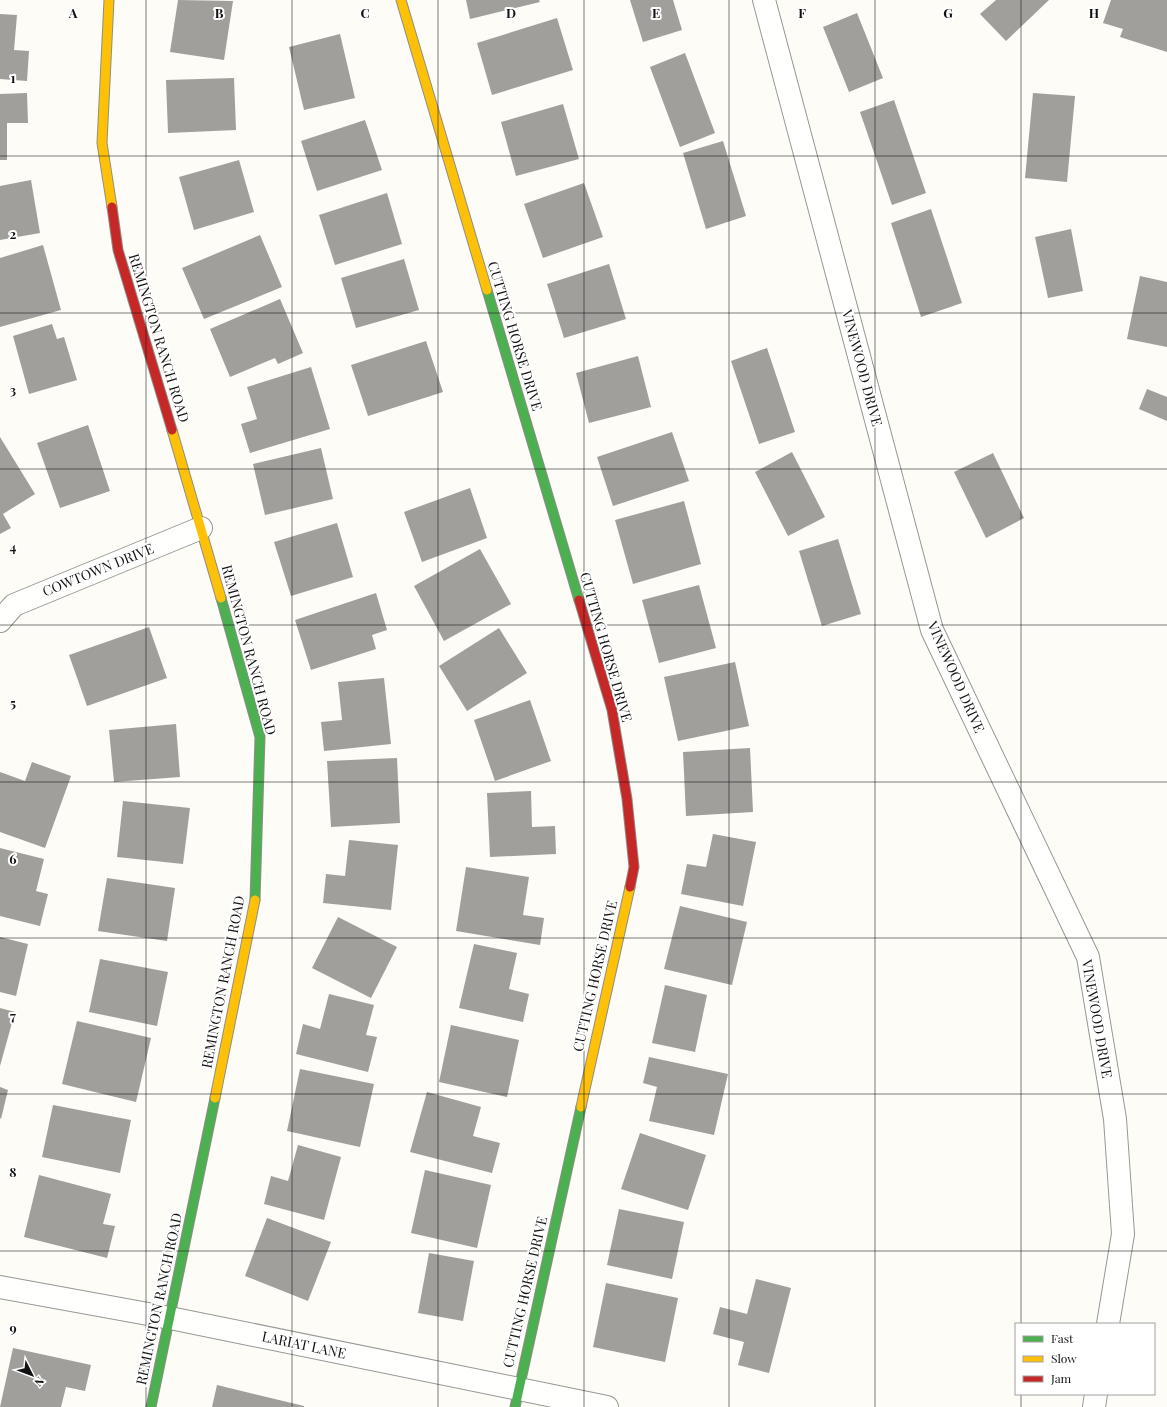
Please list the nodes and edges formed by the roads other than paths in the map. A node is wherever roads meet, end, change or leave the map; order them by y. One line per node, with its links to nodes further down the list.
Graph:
1 (109, 0): 4 (street, REMINGTON RANCH ROAD)
2 (401, 0): 10 (street, CUTTING HORSE DRIVE)
3 (764, 0): 8 (street, VINEWOOD DRIVE)
4 (201, 528): 5 (street, COWTOWN DRIVE); 7 (street, REMINGTON RANCH ROAD)
5 (0, 620)
6 (0, 1287): 7 (street, LARIAT LANE)
7 (170, 1318): 10 (street, LARIAT LANE); 11 (street, REMINGTON RANCH ROAD)
8 (1108, 1323)
9 (1096, 1395): 13 (street)
10 (516, 1398): 12 (street, LARIAT LANE)
11 (151, 1407)
12 (607, 1407)
13 (1094, 1407)

